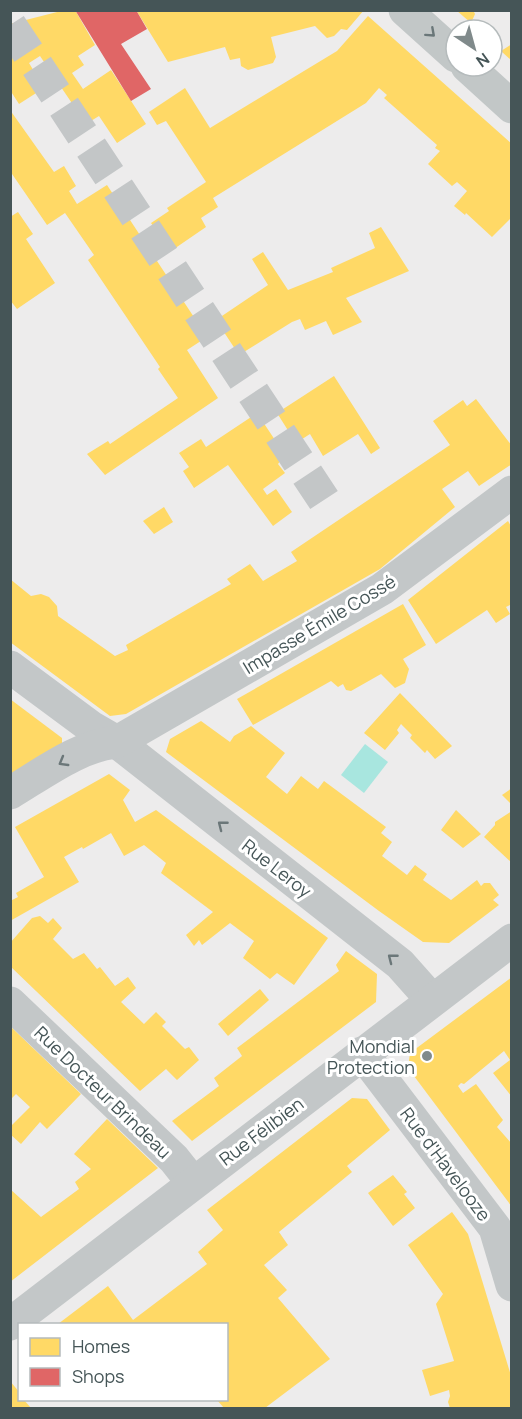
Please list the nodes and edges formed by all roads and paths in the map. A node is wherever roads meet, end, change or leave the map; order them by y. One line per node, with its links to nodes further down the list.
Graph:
1 (405, 10): 2 (main road, one-way to 2)
2 (444, 45)
3 (479, 78): 4 (main road)
4 (512, 107)
5 (512, 492): 7 (street, Impasse Émile Cossé)
6 (10, 667): 7 (street, Rue Leroy)
7 (117, 742): 8 (street, Impasse Émile Cossé, one-way to 8); 10 (street, Rue Leroy, one-way to 7)
8 (10, 793)
9 (512, 940): 10 (street, Rue Félibien)
10 (432, 1000): 12 (street, Rue Félibien)
11 (10, 1004): 13 (street, Rue Docteur Brindeau)
12 (362, 1053): 13 (street, Rue Félibien); 14 (street, Rue d'Havelooze)
13 (193, 1183): 15 (street, Rue Félibien)
14 (512, 1285)
15 (10, 1324)

